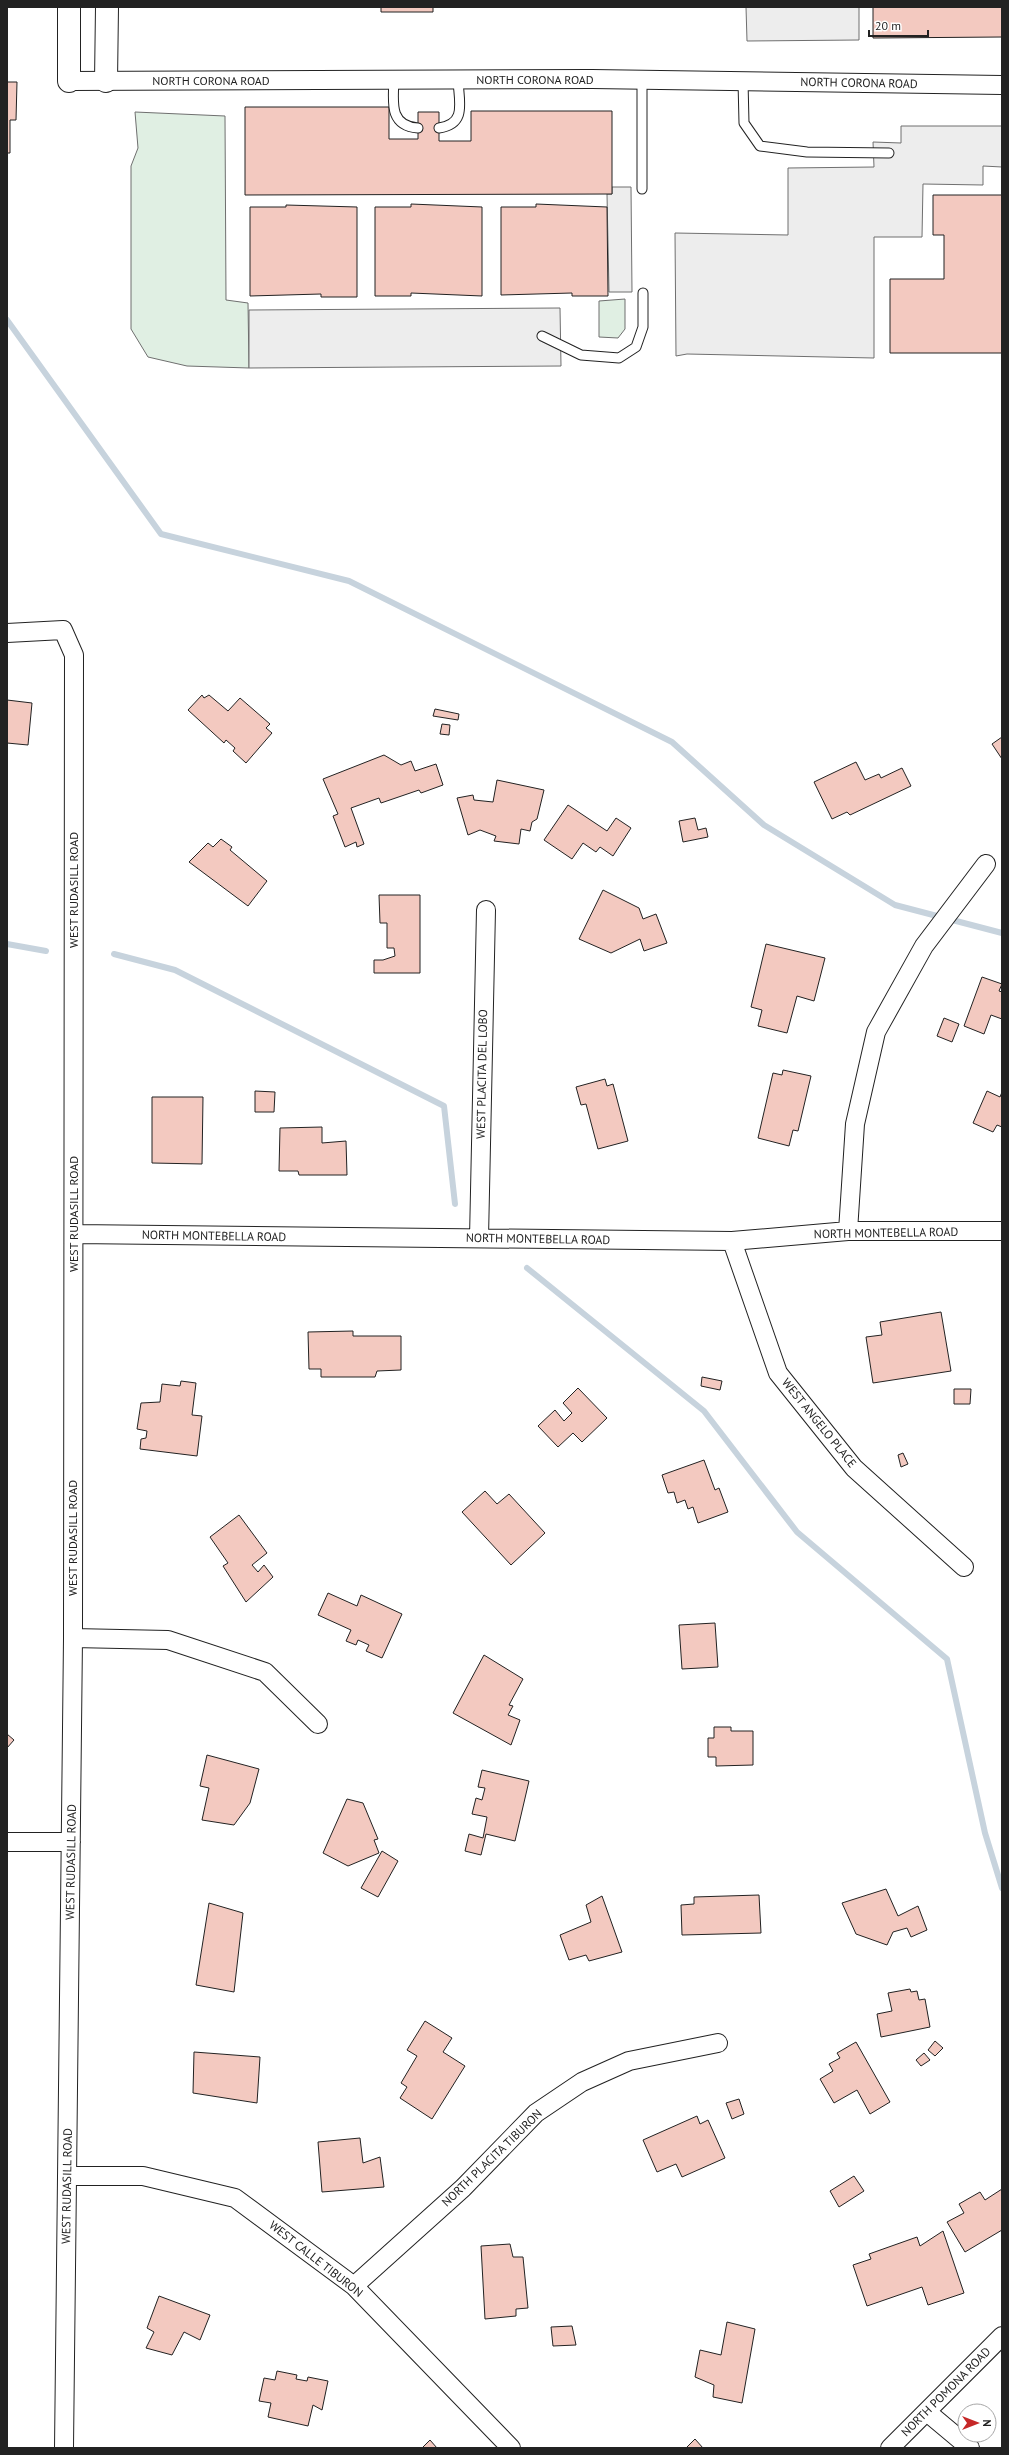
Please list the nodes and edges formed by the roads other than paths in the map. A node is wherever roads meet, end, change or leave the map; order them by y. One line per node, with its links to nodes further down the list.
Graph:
1 (69, 7): 6 (street)
2 (106, 7): 7 (street)
3 (394, 80): 4 (street, NORTH CORONA ROAD); 7 (street, NORTH CORONA ROAD); 10 (lane)
4 (458, 80): 5 (street, NORTH CORONA ROAD); 11 (lane)
5 (642, 80): 8 (street, NORTH CORONA ROAD); 13 (lane)
6 (69, 81): 7 (street, NORTH CORONA ROAD)
7 (106, 81)
8 (743, 81): 9 (street, NORTH CORONA ROAD); 12 (lane)
9 (1002, 85)
10 (418, 128)
11 (439, 128)
12 (889, 153)
13 (642, 189)
14 (642, 293): 15 (lane)
15 (542, 336)
16 (7, 633): 21 (street, WEST RUDASILL ROAD)
17 (986, 864): 19 (street)
18 (486, 910): 22 (street, WEST PLACITA DEL LOBO)
19 (848, 1231): 20 (street, NORTH MONTEBELLA ROAD); 23 (street, NORTH MONTEBELLA ROAD)
20 (1002, 1231)
21 (74, 1234): 22 (street, NORTH MONTEBELLA ROAD); 25 (street, WEST RUDASILL ROAD)
22 (479, 1238): 23 (street, NORTH MONTEBELLA ROAD)
23 (732, 1241): 24 (street, WEST ANGELO PLACE)
24 (964, 1566)
25 (73, 1638): 26 (street); 28 (street, WEST RUDASILL ROAD)
26 (318, 1724)
27 (7, 1842): 28 (street)
28 (71, 1842): 30 (street, WEST RUDASILL ROAD)
29 (718, 2043): 31 (street, NORTH PLACITA TIBURON)
30 (67, 2176): 31 (street, WEST CALLE TIBURON); 34 (street, WEST RUDASILL ROAD)
31 (354, 2286): 35 (street, WEST CALLE TIBURON)
32 (1002, 2336): 33 (street, NORTH POMONA ROAD)
33 (928, 2412): 36 (street, NORTH POMONA ROAD); 37 (street)
34 (64, 2448)
35 (511, 2448)
36 (890, 2448)
37 (970, 2448)

